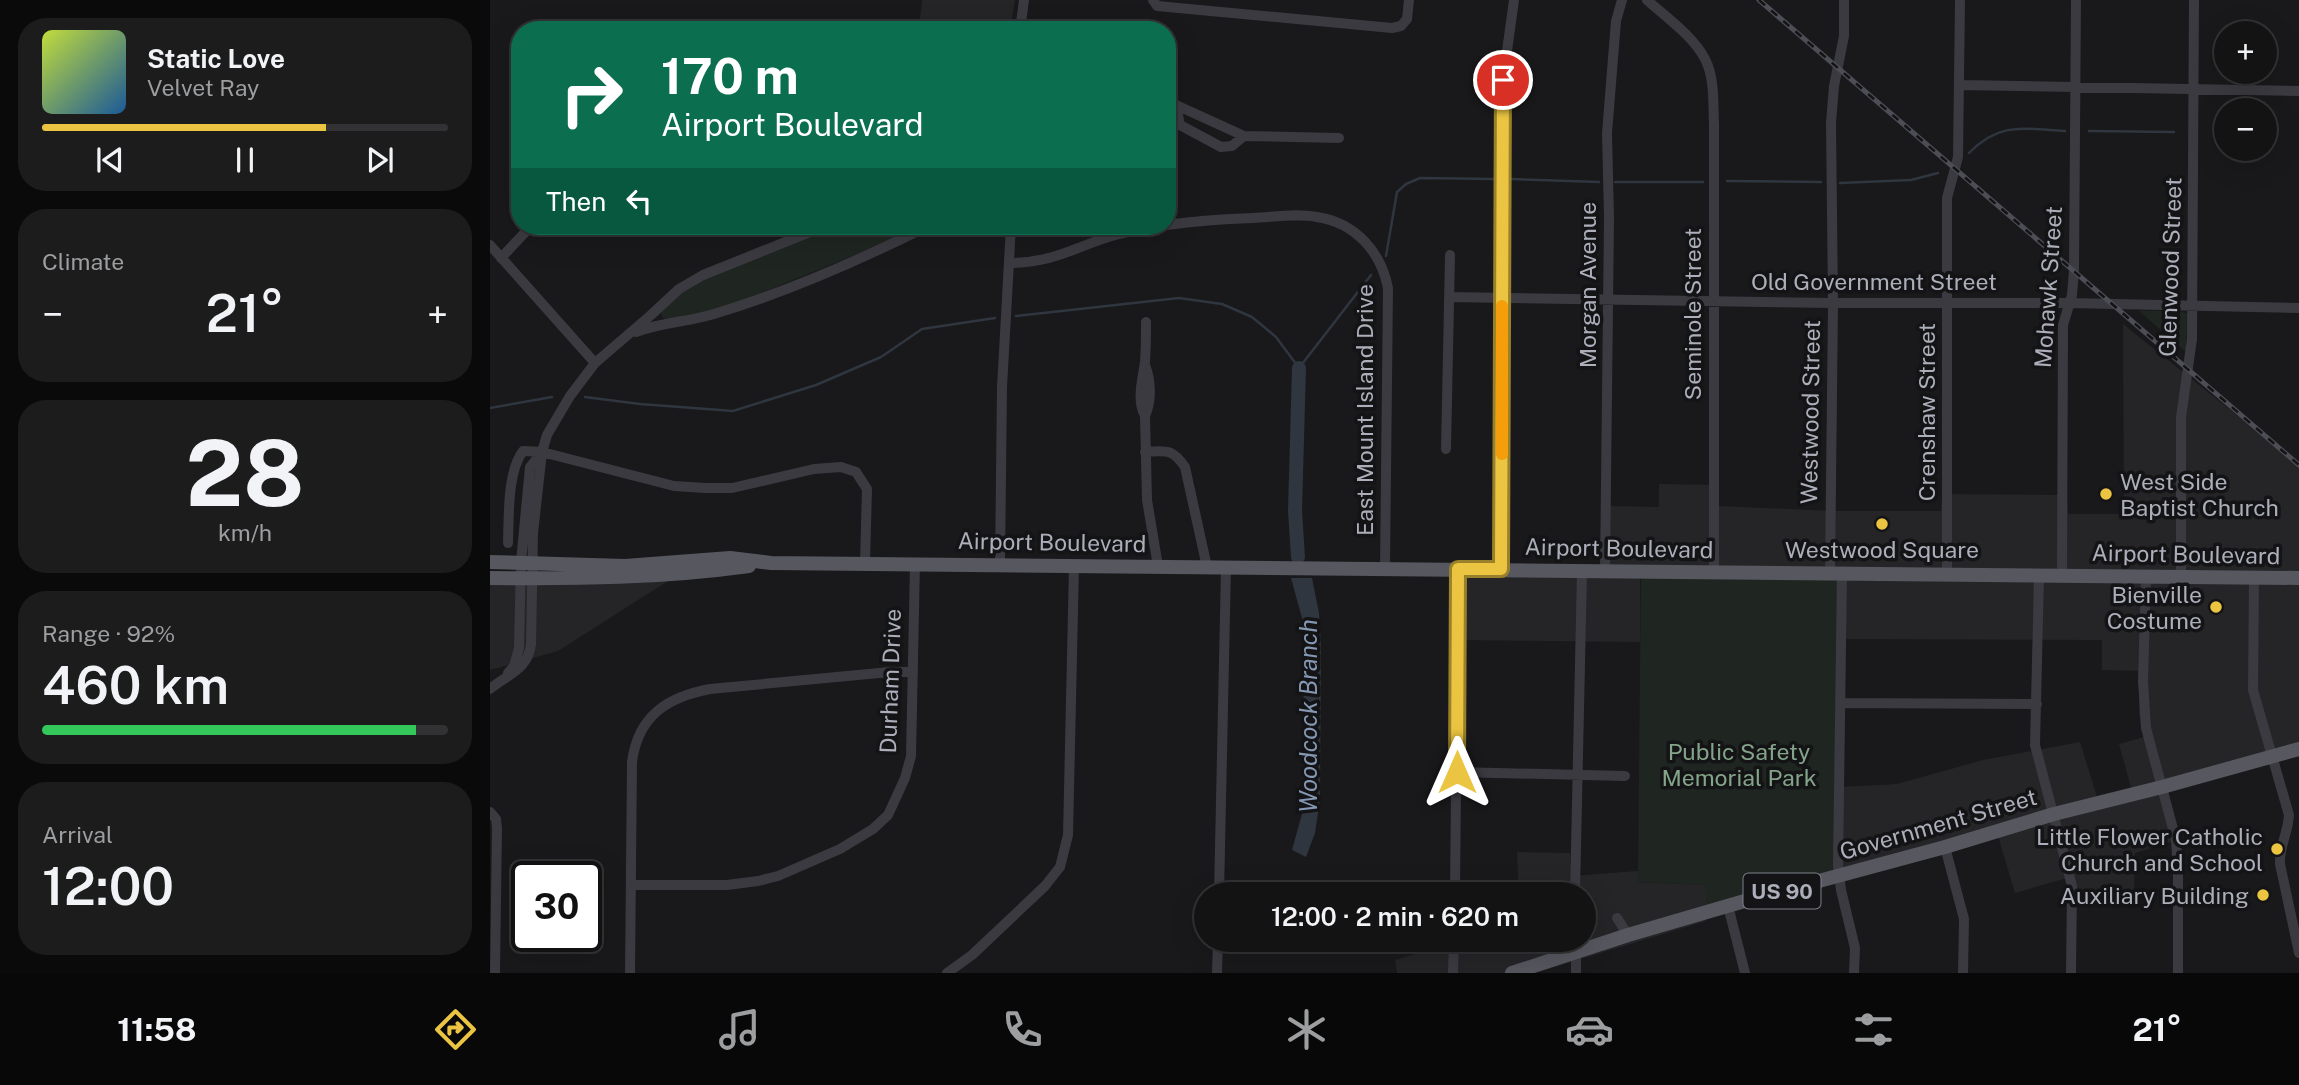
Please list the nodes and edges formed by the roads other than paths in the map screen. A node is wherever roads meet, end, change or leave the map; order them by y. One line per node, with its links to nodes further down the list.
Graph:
1 (1024, 0): 11 (street)
2 (1153, 0): 3 (street)
3 (1409, 0)
4 (1514, 0): 31 (street)
5 (1622, 0): 32 (street, Morgan Avenue)
6 (1647, 0): 33 (street, Seminole Street)
7 (1844, 0): 35 (street, Westwood Street)
8 (1960, 0): 12 (street, Crenshaw Street)
9 (2076, 0): 13 (street, Mohawk Street)
10 (2194, 0): 14 (street, Glenwood Street)
11 (1021, 21)
12 (1959, 85): 13 (street); 34 (street, Crenshaw Street)
13 (2076, 88): 14 (street); 36 (street, Mohawk Street)
14 (2194, 90): 15 (street); 37 (street, Glenwood Street)
15 (2299, 91)
16 (1176, 105): 18 (street)
17 (1176, 114): 18 (street)
18 (1244, 136): 19 (street)
19 (1339, 138)
20 (1176, 224): 56 (street, East Mount Island Drive)
21 (523, 235): 28 (street)
22 (803, 235): 40 (street)
23 (908, 235): 40 (street)
24 (1010, 235): 29 (street)
25 (1115, 235): 29 (street)
26 (490, 246): 28 (street)
27 (1450, 255): 30 (street)
28 (501, 258): 41 (street)
29 (1009, 262): 51 (street)
30 (1450, 297): 31 (street, Old Government Street); 42 (street)
31 (1502, 297): 32 (street, Old Government Street); 58 (street)
32 (1608, 299): 33 (street, Old Government Street); 60 (street, Morgan Avenue)
33 (1713, 300): 35 (street, Old Government Street); 61 (street, Seminole Street)
34 (1947, 302): 35 (street, Old Government Street); 36 (street, Old Government Street); 63 (street, Crenshaw Street)
35 (1833, 303): 62 (street, Westwood Street)
36 (2069, 303): 37 (street, Old Government Street); 65 (street, Mohawk Street)
37 (2192, 305): 38 (street, Old Government Street); 67 (street, Glenwood Street)
38 (2299, 308)
39 (1146, 322): 43 (street)
40 (627, 335): 41 (street)
41 (595, 363): 44 (street)
42 (1446, 449)
43 (1145, 452): 53 (street); 54 (street)
44 (542, 453): 45 (street); 47 (street); 49 (street)
45 (508, 543)
46 (490, 562): 47 (main road, Airport Boulevard)
47 (527, 563): 48 (main road, Airport Boulevard); 69 (street)
48 (771, 563): 49 (main road, Airport Boulevard); 69 (main road, Airport Boulevard)
49 (865, 563): 50 (main road, Airport Boulevard)
50 (915, 563): 51 (main road, Airport Boulevard); 72 (street, Durham Drive)
51 (1000, 564): 52 (main road, Airport Boulevard)
52 (1074, 565): 53 (main road, Airport Boulevard); 101 (street)
53 (1158, 566): 54 (main road, Airport Boulevard)
54 (1207, 567): 55 (main road, Airport Boulevard)
55 (1226, 567): 56 (main road, Airport Boulevard); 86 (street)
56 (1385, 568): 57 (main road, Airport Boulevard)
57 (1458, 569): 58 (main road, Airport Boulevard); 78 (street)
58 (1501, 569): 59 (main road, Airport Boulevard)
59 (1582, 571): 60 (main road, Airport Boulevard); 79 (street)
60 (1605, 571): 61 (main road, Airport Boulevard)
61 (1714, 572): 62 (main road, Airport Boulevard)
62 (1836, 573): 63 (main road, Airport Boulevard); 74 (street, Westwood Street)
63 (1947, 575): 64 (main road, Airport Boulevard)
64 (2039, 576): 65 (main road, Airport Boulevard); 75 (street)
65 (2062, 576): 66 (main road, Airport Boulevard)
66 (2146, 577): 67 (main road, Airport Boulevard); 81 (street)
67 (2180, 577): 70 (main road, Airport Boulevard)
68 (490, 578): 69 (main road, Airport Boulevard)
69 (526, 578): 73 (street)
70 (2254, 578): 71 (main road, Airport Boulevard); 77 (street)
71 (2299, 578)
72 (913, 672): 89 (street, Durham Drive); 89 (street)
73 (490, 689)
74 (1840, 703): 75 (street); 85 (street, Westwood Street)
75 (2036, 704): 83 (street)
76 (2299, 749): 77 (main road, Government Street / US 90)
77 (2271, 757): 81 (main road, Government Street / US 90); 98 (street)
78 (1457, 772): 79 (street); 87 (street)
79 (1577, 775): 80 (street); 88 (street)
80 (1625, 776)
81 (2162, 787): 83 (main road, Government Street / US 90); 110 (street)
82 (490, 812): 99 (street)
83 (2054, 814): 84 (main road, Government Street / US 90); 109 (street)
84 (1945, 847): 85 (main road, Government Street / US 90); 108 (street)
85 (1839, 876): 90 (main road, Government Street / US 90); 107 (street, Westwood Street)
86 (1219, 882)
87 (1455, 882)
88 (1575, 882)
89 (631, 885): 100 (street)
90 (1728, 906): 92 (main road, Government Street / US 90); 106 (street)
91 (1617, 918): 92 (street)
92 (1628, 935): 93 (main road, Government Street / US 90)
93 (1596, 941)
94 (1218, 952): 102 (street)
95 (1454, 952): 103 (street)
96 (1560, 952): 104 (main road, Government Street / US 90)
97 (1576, 952): 105 (street)
98 (2299, 953)
99 (495, 973)
100 (631, 973)
101 (947, 973)
102 (1217, 973)
103 (1453, 973)
104 (1512, 973)
105 (1576, 973)
106 (1745, 973)
107 (1854, 973)
108 (1963, 973)
109 (2071, 973)
110 (2178, 973)

